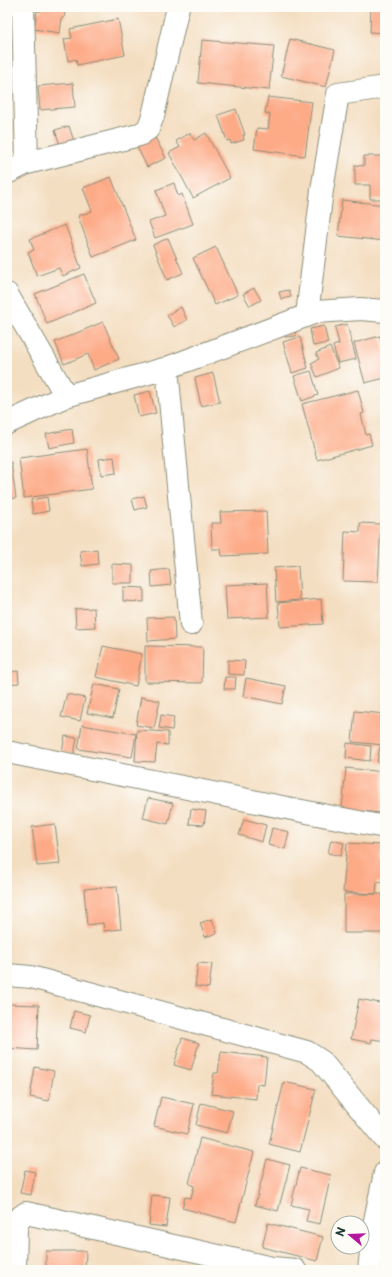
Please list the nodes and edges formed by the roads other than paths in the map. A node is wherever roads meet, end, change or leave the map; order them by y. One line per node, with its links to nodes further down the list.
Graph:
1 (23, 7): 4 (street)
2 (178, 7): 4 (street)
3 (385, 87): 8 (street)
4 (27, 163): 5 (street)
5 (7, 173)
6 (7, 294): 10 (street)
7 (385, 310): 8 (street)
8 (307, 315): 9 (street)
9 (167, 368): 10 (street); 12 (street)
10 (66, 396): 11 (street)
11 (7, 423)
12 (191, 624)
13 (7, 752): 14 (street)
14 (385, 827)
15 (7, 975): 16 (street)
16 (385, 1139)
17 (385, 1173): 20 (street)
18 (15, 1270): 19 (street)
19 (295, 1270)
20 (369, 1270)

